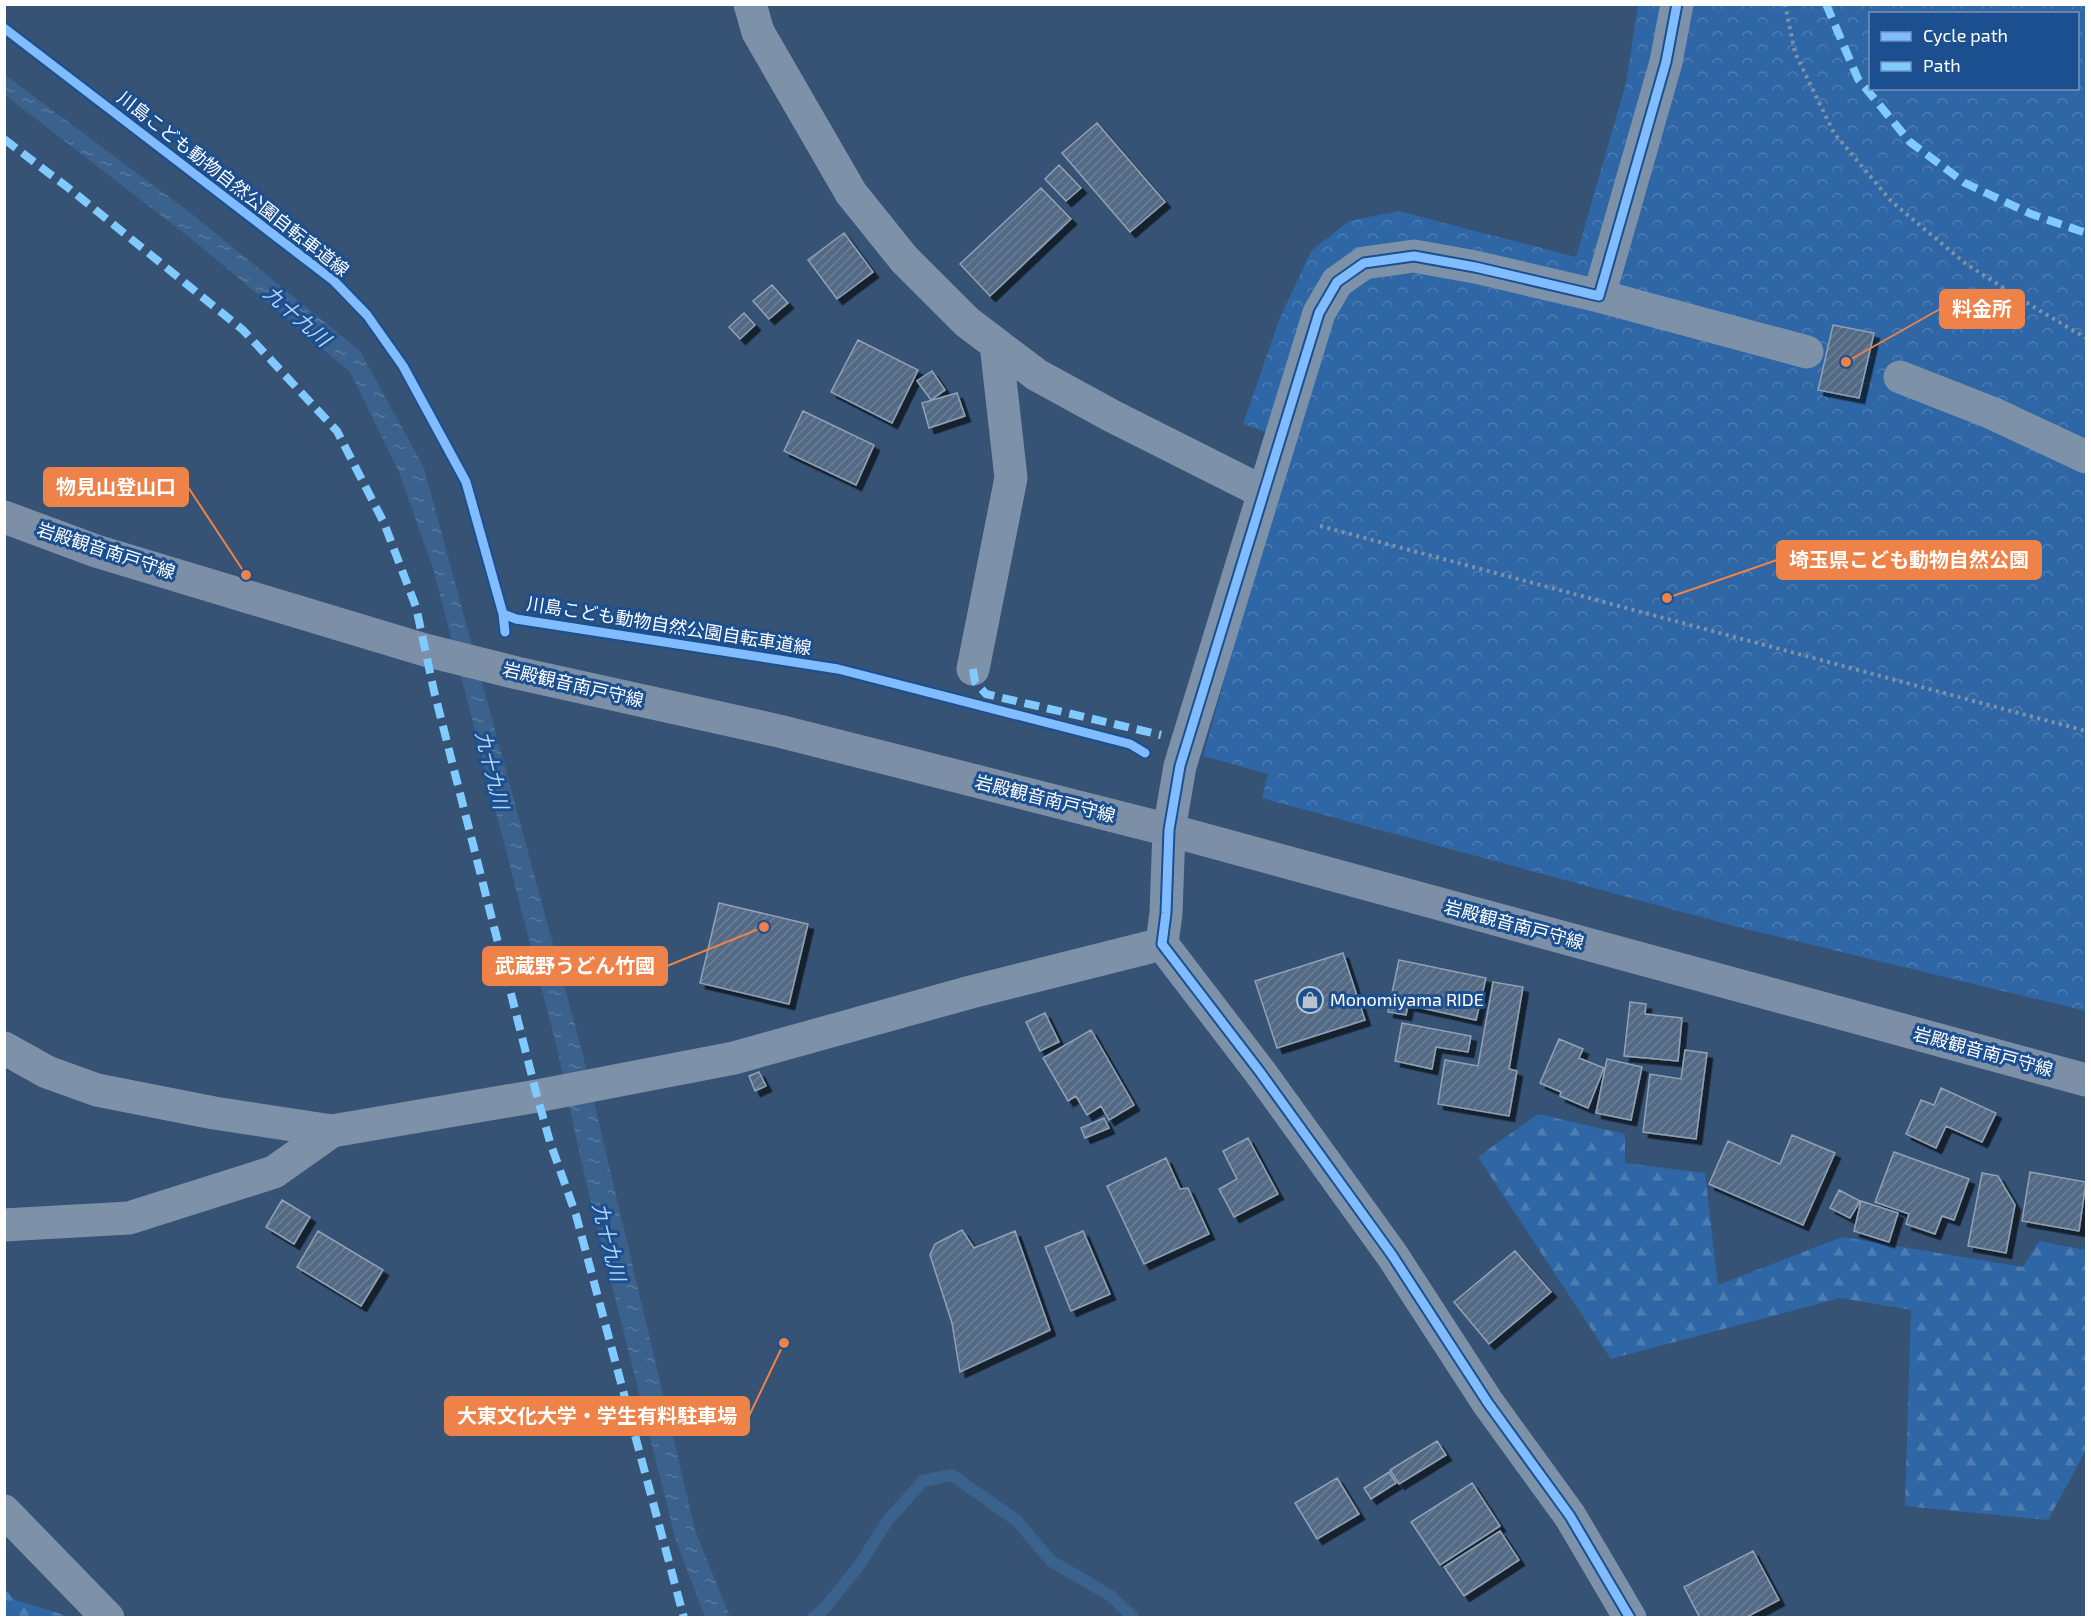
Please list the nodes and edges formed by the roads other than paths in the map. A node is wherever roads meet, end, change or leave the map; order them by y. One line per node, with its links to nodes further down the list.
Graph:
1 (750, 4): 4 (street)
2 (1677, 4): 3 (street)
3 (1599, 296): 5 (street); 8 (street)
4 (996, 344): 8 (street); 10 (street)
5 (1807, 352)
6 (1900, 377): 7 (street)
7 (2086, 457)
8 (1263, 492): 11 (street)
9 (4, 517): 11 (main road, 岩殿観音南戸守線)
10 (973, 669)
11 (1169, 830): 12 (street); 14 (main road, 岩殿観音南戸守線)
12 (1162, 944): 15 (street); 19 (street)
13 (4, 1048): 15 (street)
14 (2086, 1080)
15 (332, 1131): 16 (street)
16 (4, 1225)
17 (4, 1511): 18 (street)
18 (108, 1617)
19 (1630, 1617)

